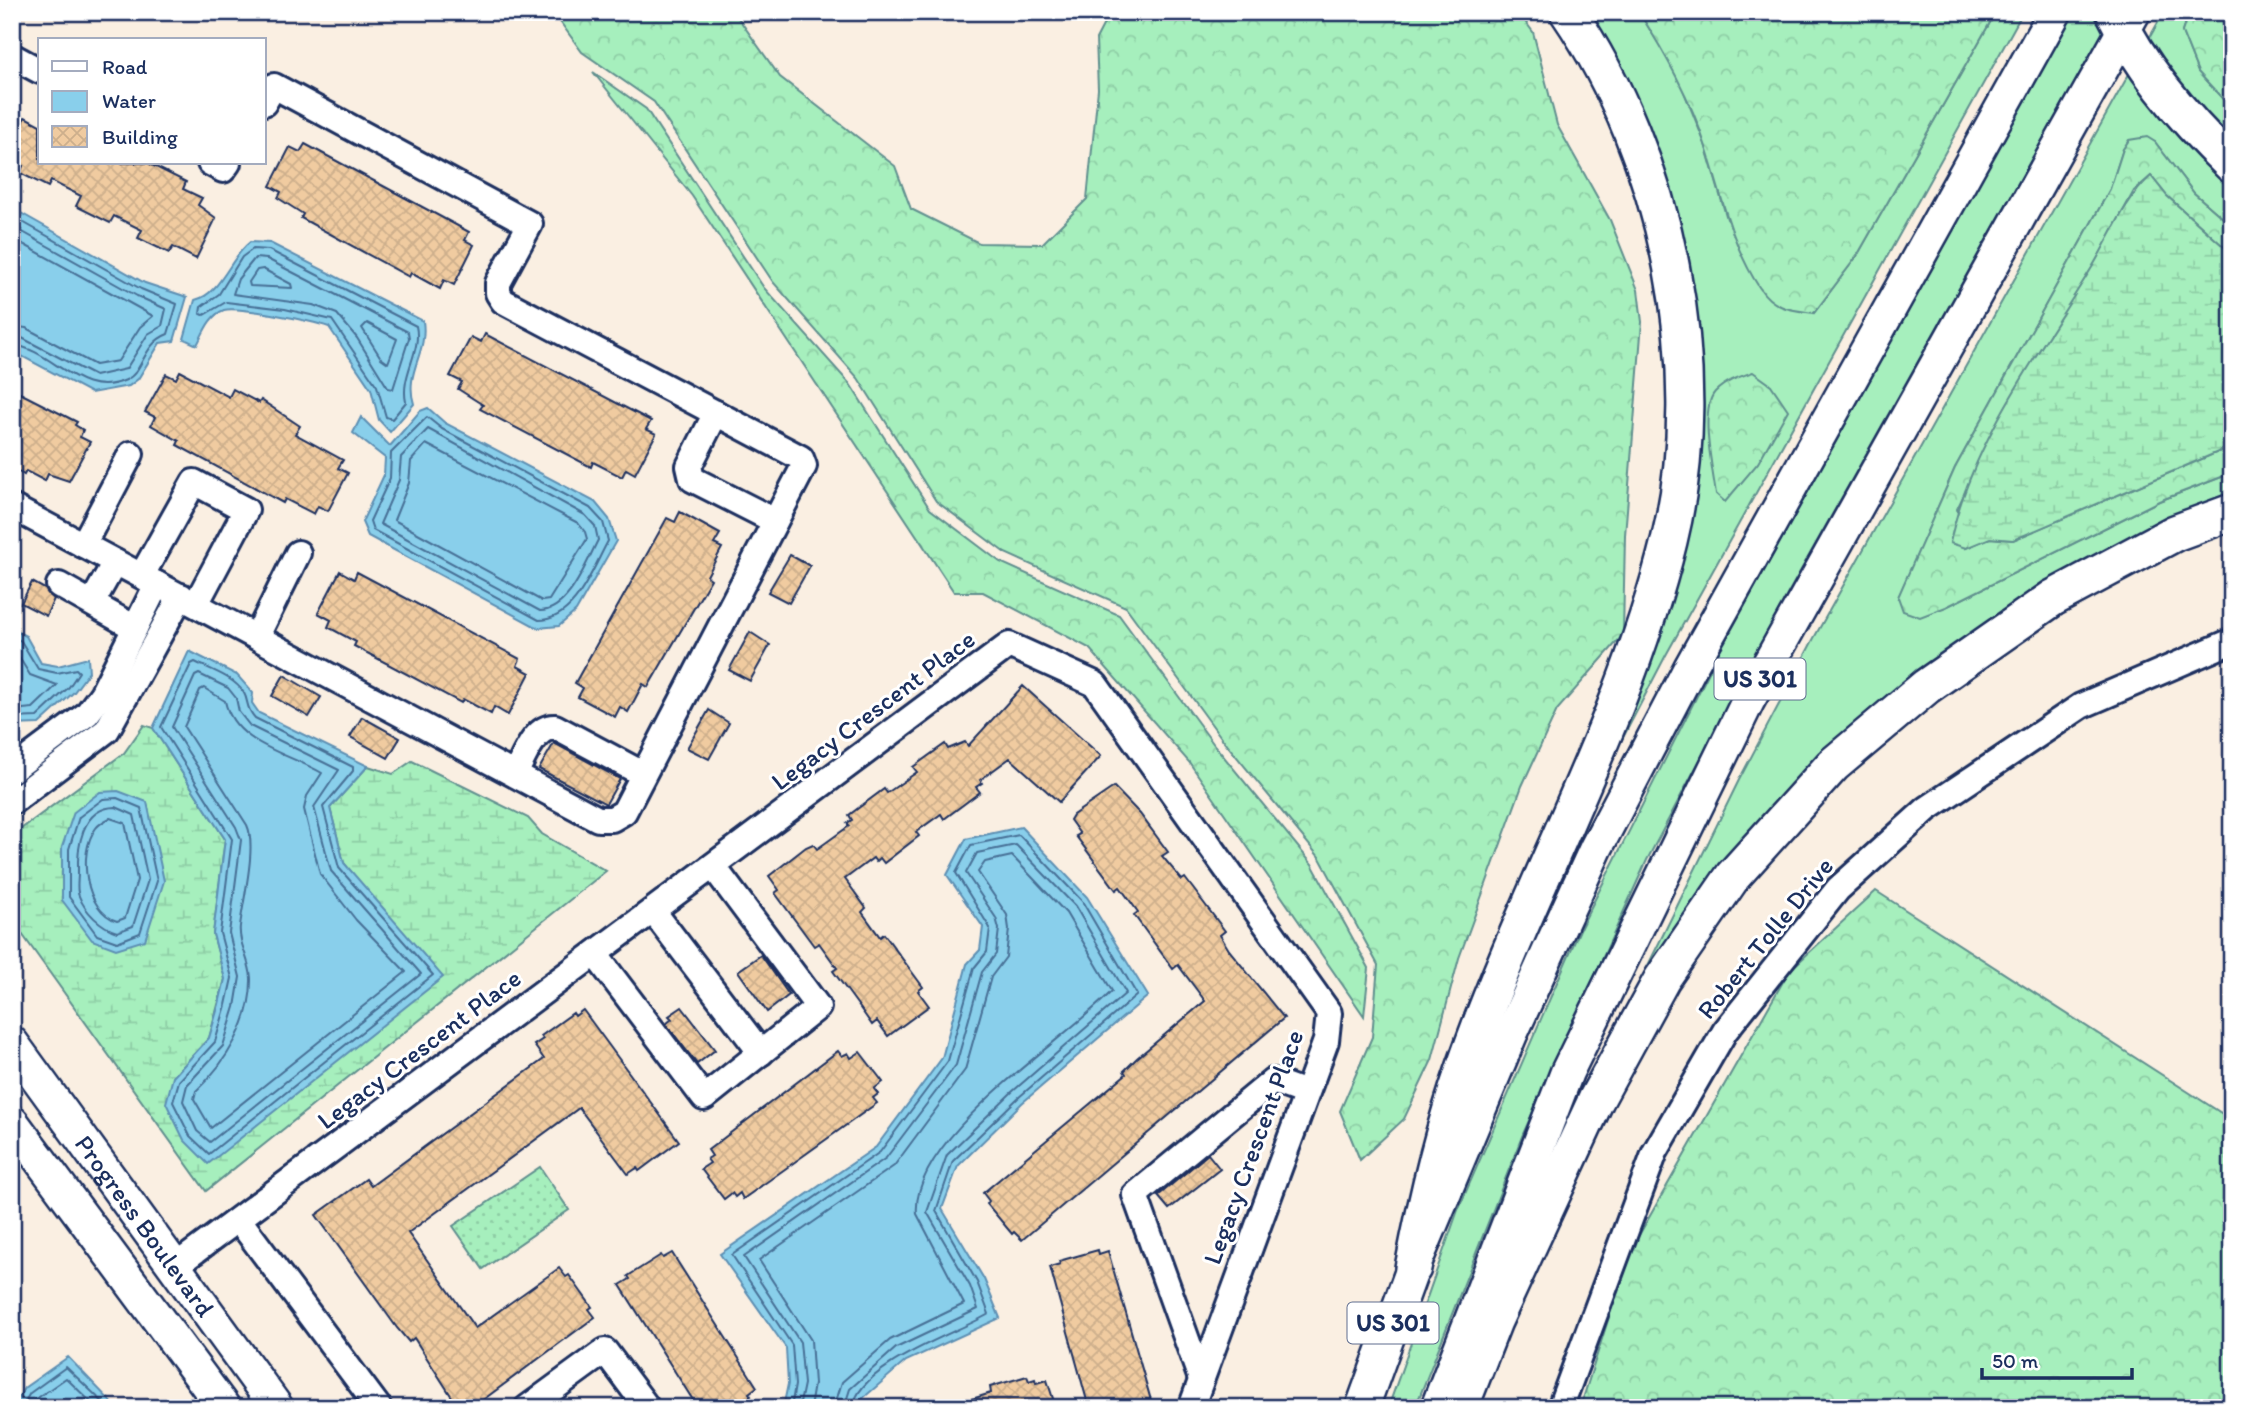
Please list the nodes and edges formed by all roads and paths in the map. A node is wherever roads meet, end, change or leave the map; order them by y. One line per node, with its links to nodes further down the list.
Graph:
1 (1568, 12): 38 (highway)
2 (2055, 12): 38 (main road, US 301)
3 (2124, 19): 9 (highway); 50 (main road, US 301)
4 (12, 56): 5 (street)
5 (38, 70)
6 (266, 100): 10 (street)
7 (212, 164): 8 (street)
8 (227, 164)
9 (2232, 165)
10 (716, 413): 14 (street); 14 (street)
11 (131, 454): 15 (street)
12 (12, 507): 15 (street)
13 (2232, 512): 51 (highway)
14 (775, 522): 27 (street)
15 (83, 545): 17 (street)
16 (298, 553): 23 (street)
17 (115, 562): 18 (street); 21 (street)
18 (150, 580): 20 (street); 20 (street); 22 (street)
19 (59, 585): 21 (street)
20 (189, 600): 23 (street); 28 (street)
21 (92, 603): 22 (street)
22 (135, 628): 25 (street)
23 (257, 636): 26 (street)
24 (2232, 641): 52 (street, Robert Tolle Drive)
25 (12, 770)
26 (515, 774): 27 (street); 27 (street)
27 (643, 774)
28 (12, 802)
29 (713, 866): 30 (street, Legacy Crescent Place); 33 (street); 34 (street, Legacy Crescent Place)
30 (653, 911): 31 (street, Legacy Crescent Place); 33 (street)
31 (595, 954): 33 (street); 36 (street, Legacy Crescent Place)
32 (12, 1043): 37 (main road, Progress Boulevard)
33 (761, 1053)
34 (1306, 1093): 41 (street, Legacy Crescent Place); 41 (street)
35 (12, 1122): 39 (main road, Progress Boulevard)
36 (239, 1220): 37 (street, Legacy Crescent Place); 45 (street)
37 (174, 1267): 39 (main road); 44 (main road, Progress Boulevard)
38 (1413, 1268): 40 (main road, US 301)
39 (161, 1320): 43 (main road, Progress Boulevard)
40 (1373, 1377): 48 (main road, US 301); 49 (main road)
41 (1201, 1379): 47 (street, Legacy Crescent Place)
42 (646, 1407): 46 (street)
43 (224, 1408)
44 (276, 1408)
45 (379, 1408)
46 (527, 1408)
47 (1191, 1408)
48 (1362, 1408)
49 (1369, 1408)
50 (1437, 1408)
51 (1460, 1408)
52 (1560, 1408)

